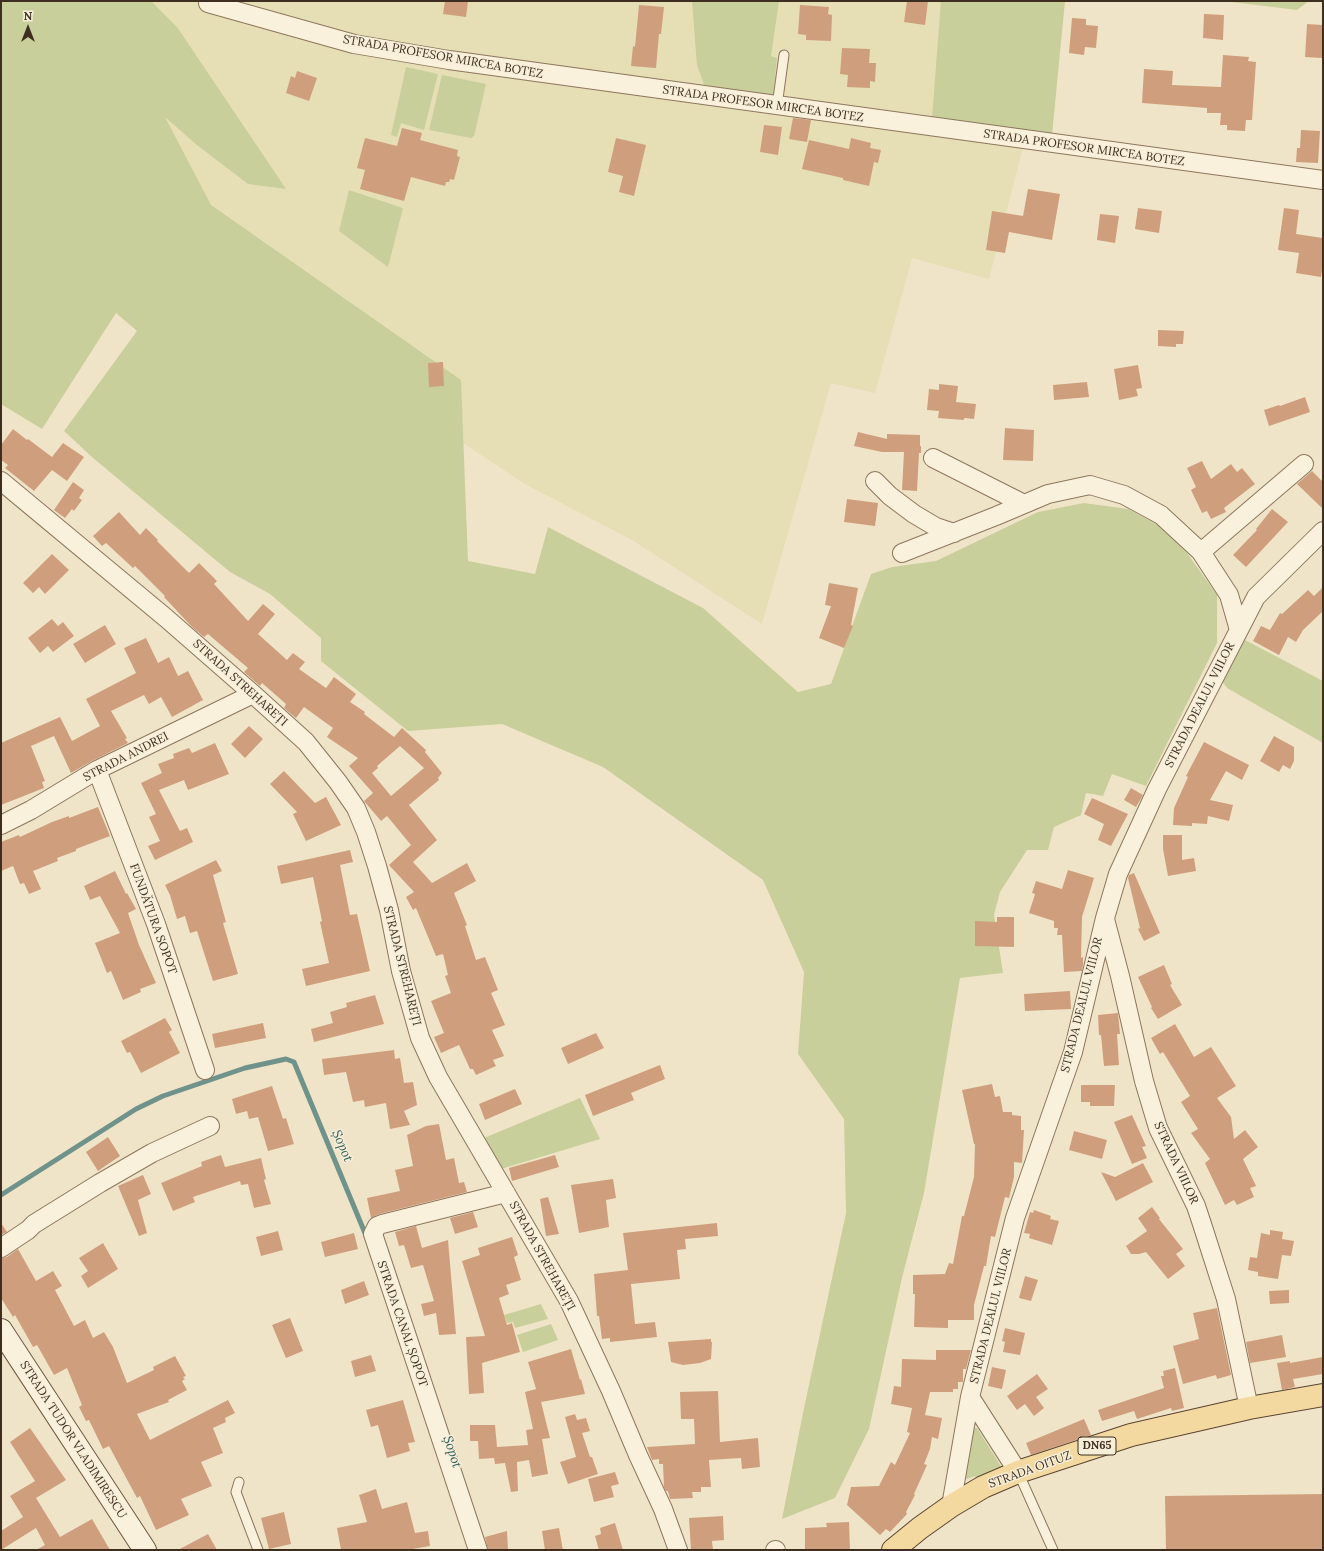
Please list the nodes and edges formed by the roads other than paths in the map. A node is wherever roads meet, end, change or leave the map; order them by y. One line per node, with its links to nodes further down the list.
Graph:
1 (208, 3): 3 (street, STRADA PROFESOR MIRCEA BOTEZ)
2 (784, 55): 3 (lane)
3 (777, 106): 4 (street, STRADA PROFESOR MIRCEA BOTEZ)
4 (1323, 180)
5 (933, 458): 9 (street)
6 (1304, 464): 12 (street)
7 (1, 481): 15 (street, STRADA STREHAREȚI)
8 (875, 481): 11 (street)
9 (1024, 504): 11 (street, STRADA DEALUL VIILOR); 12 (street, STRADA DEALUL VIILOR)
10 (1323, 531): 14 (street, STRADA DEALUL VIILOR)
11 (954, 533): 13 (street, STRADA DEALUL VIILOR)
12 (1201, 552): 14 (street, STRADA DEALUL VIILOR)
13 (902, 553)
14 (1239, 630): 18 (street, STRADA DEALUL VIILOR)
15 (253, 694): 16 (street, STRADA ANDREI); 21 (street, STRADA STREHAREȚI)
16 (97, 770): 17 (street, STRADA ANDREI); 19 (street, FUNDĂTURA SOPOT)
17 (1, 824)
18 (1105, 918): 25 (street, STRADA DEALUL VIILOR); 26 (street, STRADA VIILOR)
19 (205, 1070)
20 (210, 1126): 22 (street)
21 (506, 1193): 32 (street, STRADA CANAL ȘOPOT); 33 (street, STRADA STREHAREȚI)
22 (1, 1248)
23 (1, 1330): 30 (main road, STRADA TUDOR VLADIMIRESCU)
24 (1323, 1395): 26 (main road, STRADA OITUZ / DN65)
25 (970, 1397): 27 (street, STRADA DEALUL VIILOR); 29 (street, STRADA DEALUL VIILOR)
26 (1249, 1408): 27 (main road, STRADA OITUZ / DN65)
27 (1018, 1472): 29 (main road, STRADA OITUZ / DN65); 35 (lane)
28 (239, 1482): 31 (lane)
29 (951, 1506): 34 (main road, STRADA OITUZ / DN65)
30 (145, 1550)
31 (258, 1550)
32 (478, 1550)
33 (678, 1550)
34 (893, 1550)
35 (1053, 1550)

